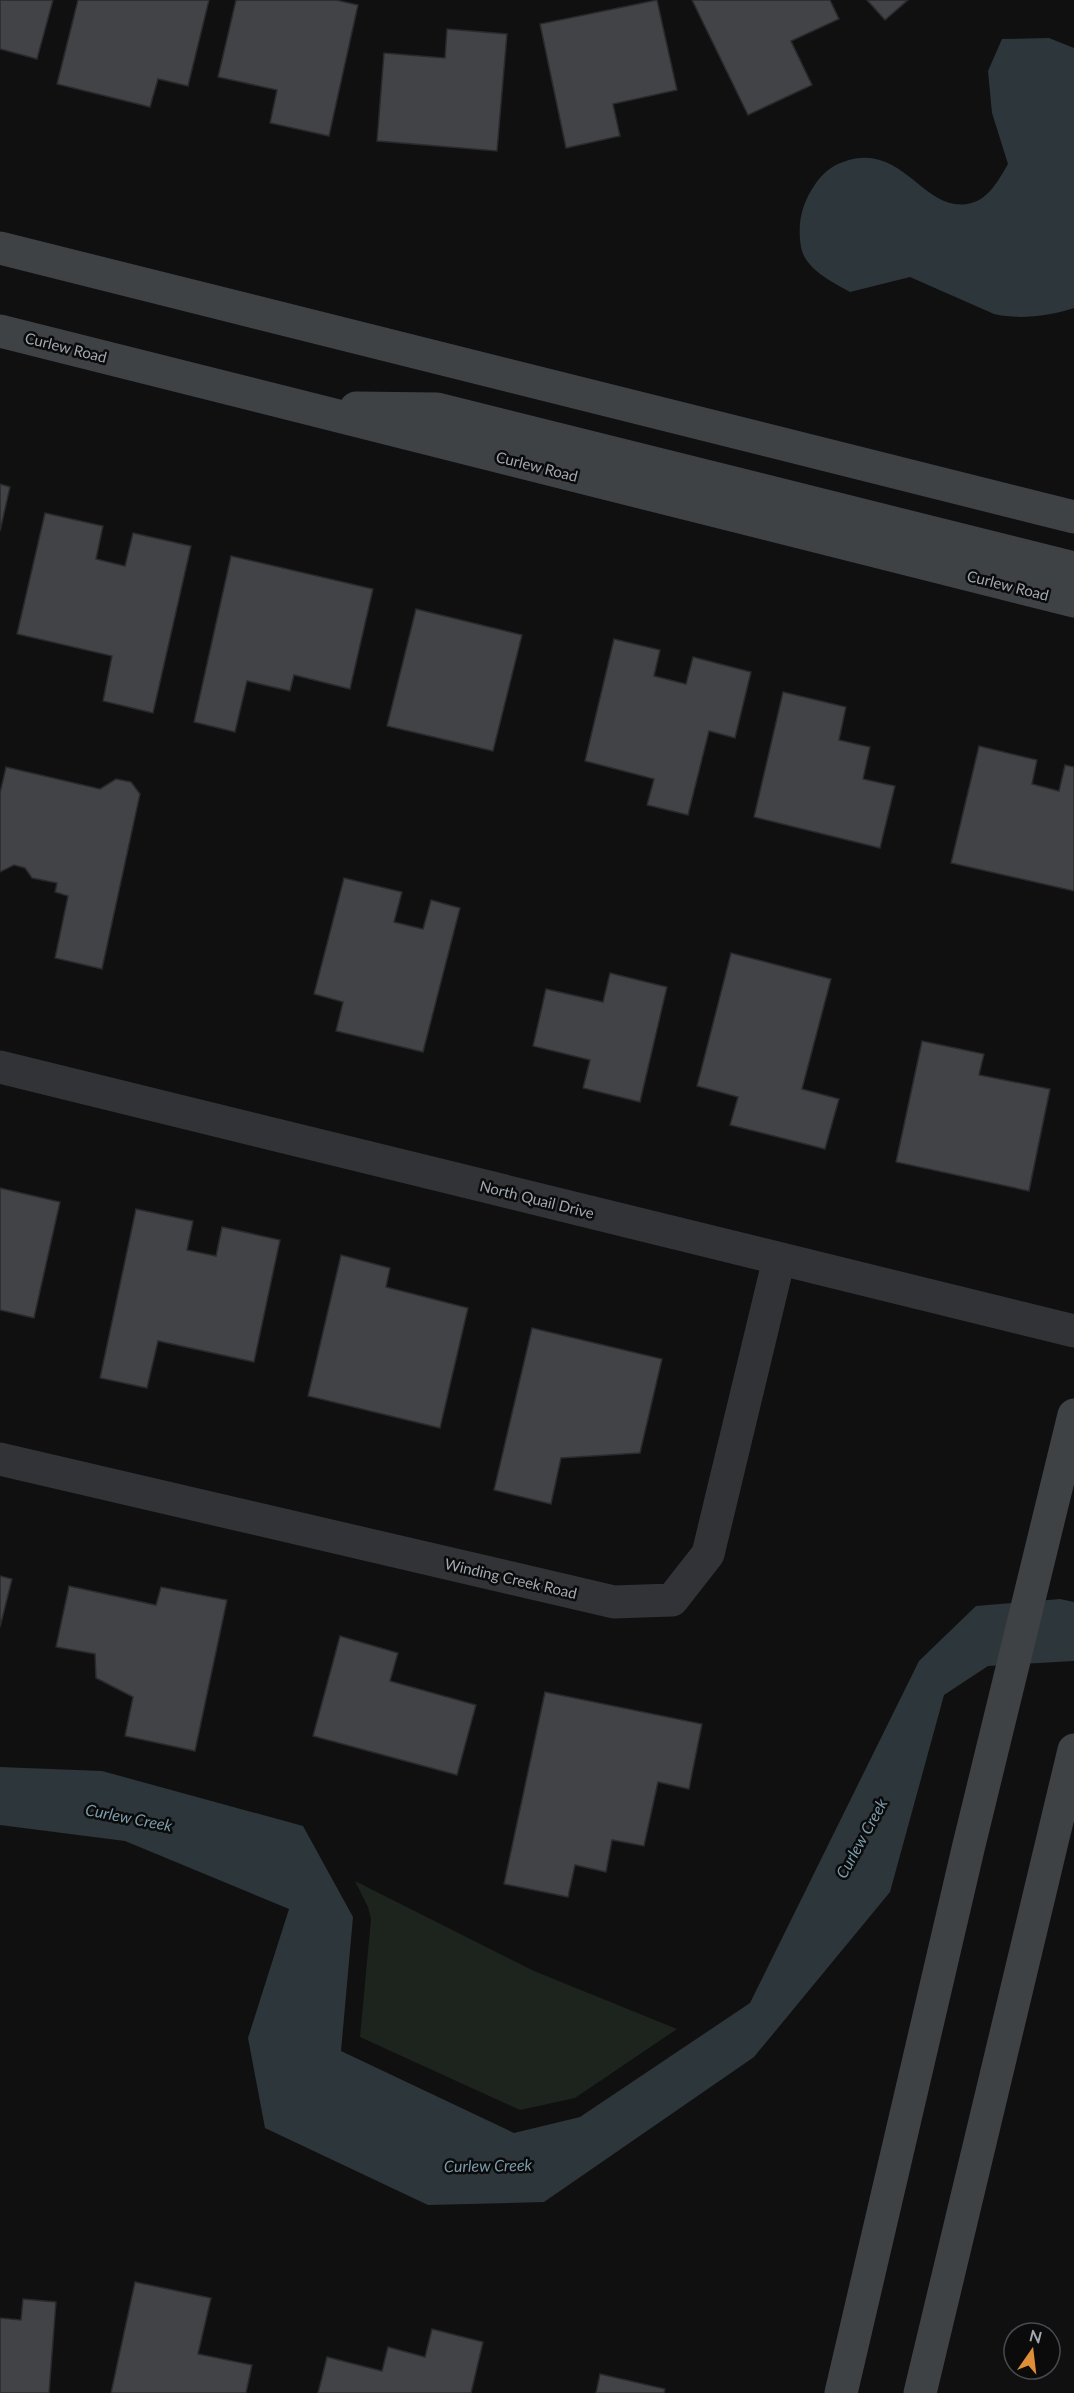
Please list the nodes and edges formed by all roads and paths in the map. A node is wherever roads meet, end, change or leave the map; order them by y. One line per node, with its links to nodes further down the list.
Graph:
1 (0, 248): 4 (main road)
2 (0, 331): 3 (main road, Curlew Road)
3 (303, 407): 5 (main road); 6 (main road, Curlew Road)
4 (1074, 517)
5 (1074, 568)
6 (1074, 602)
7 (0, 1067): 8 (street, North Quail Drive)
8 (779, 1259): 9 (street, North Quail Drive); 11 (street, Winding Creek Road)
9 (1074, 1331)
10 (1074, 1415): 13 (main road)
11 (0, 1459)
12 (1074, 1750): 14 (main road)
13 (841, 2393)
14 (920, 2393)

